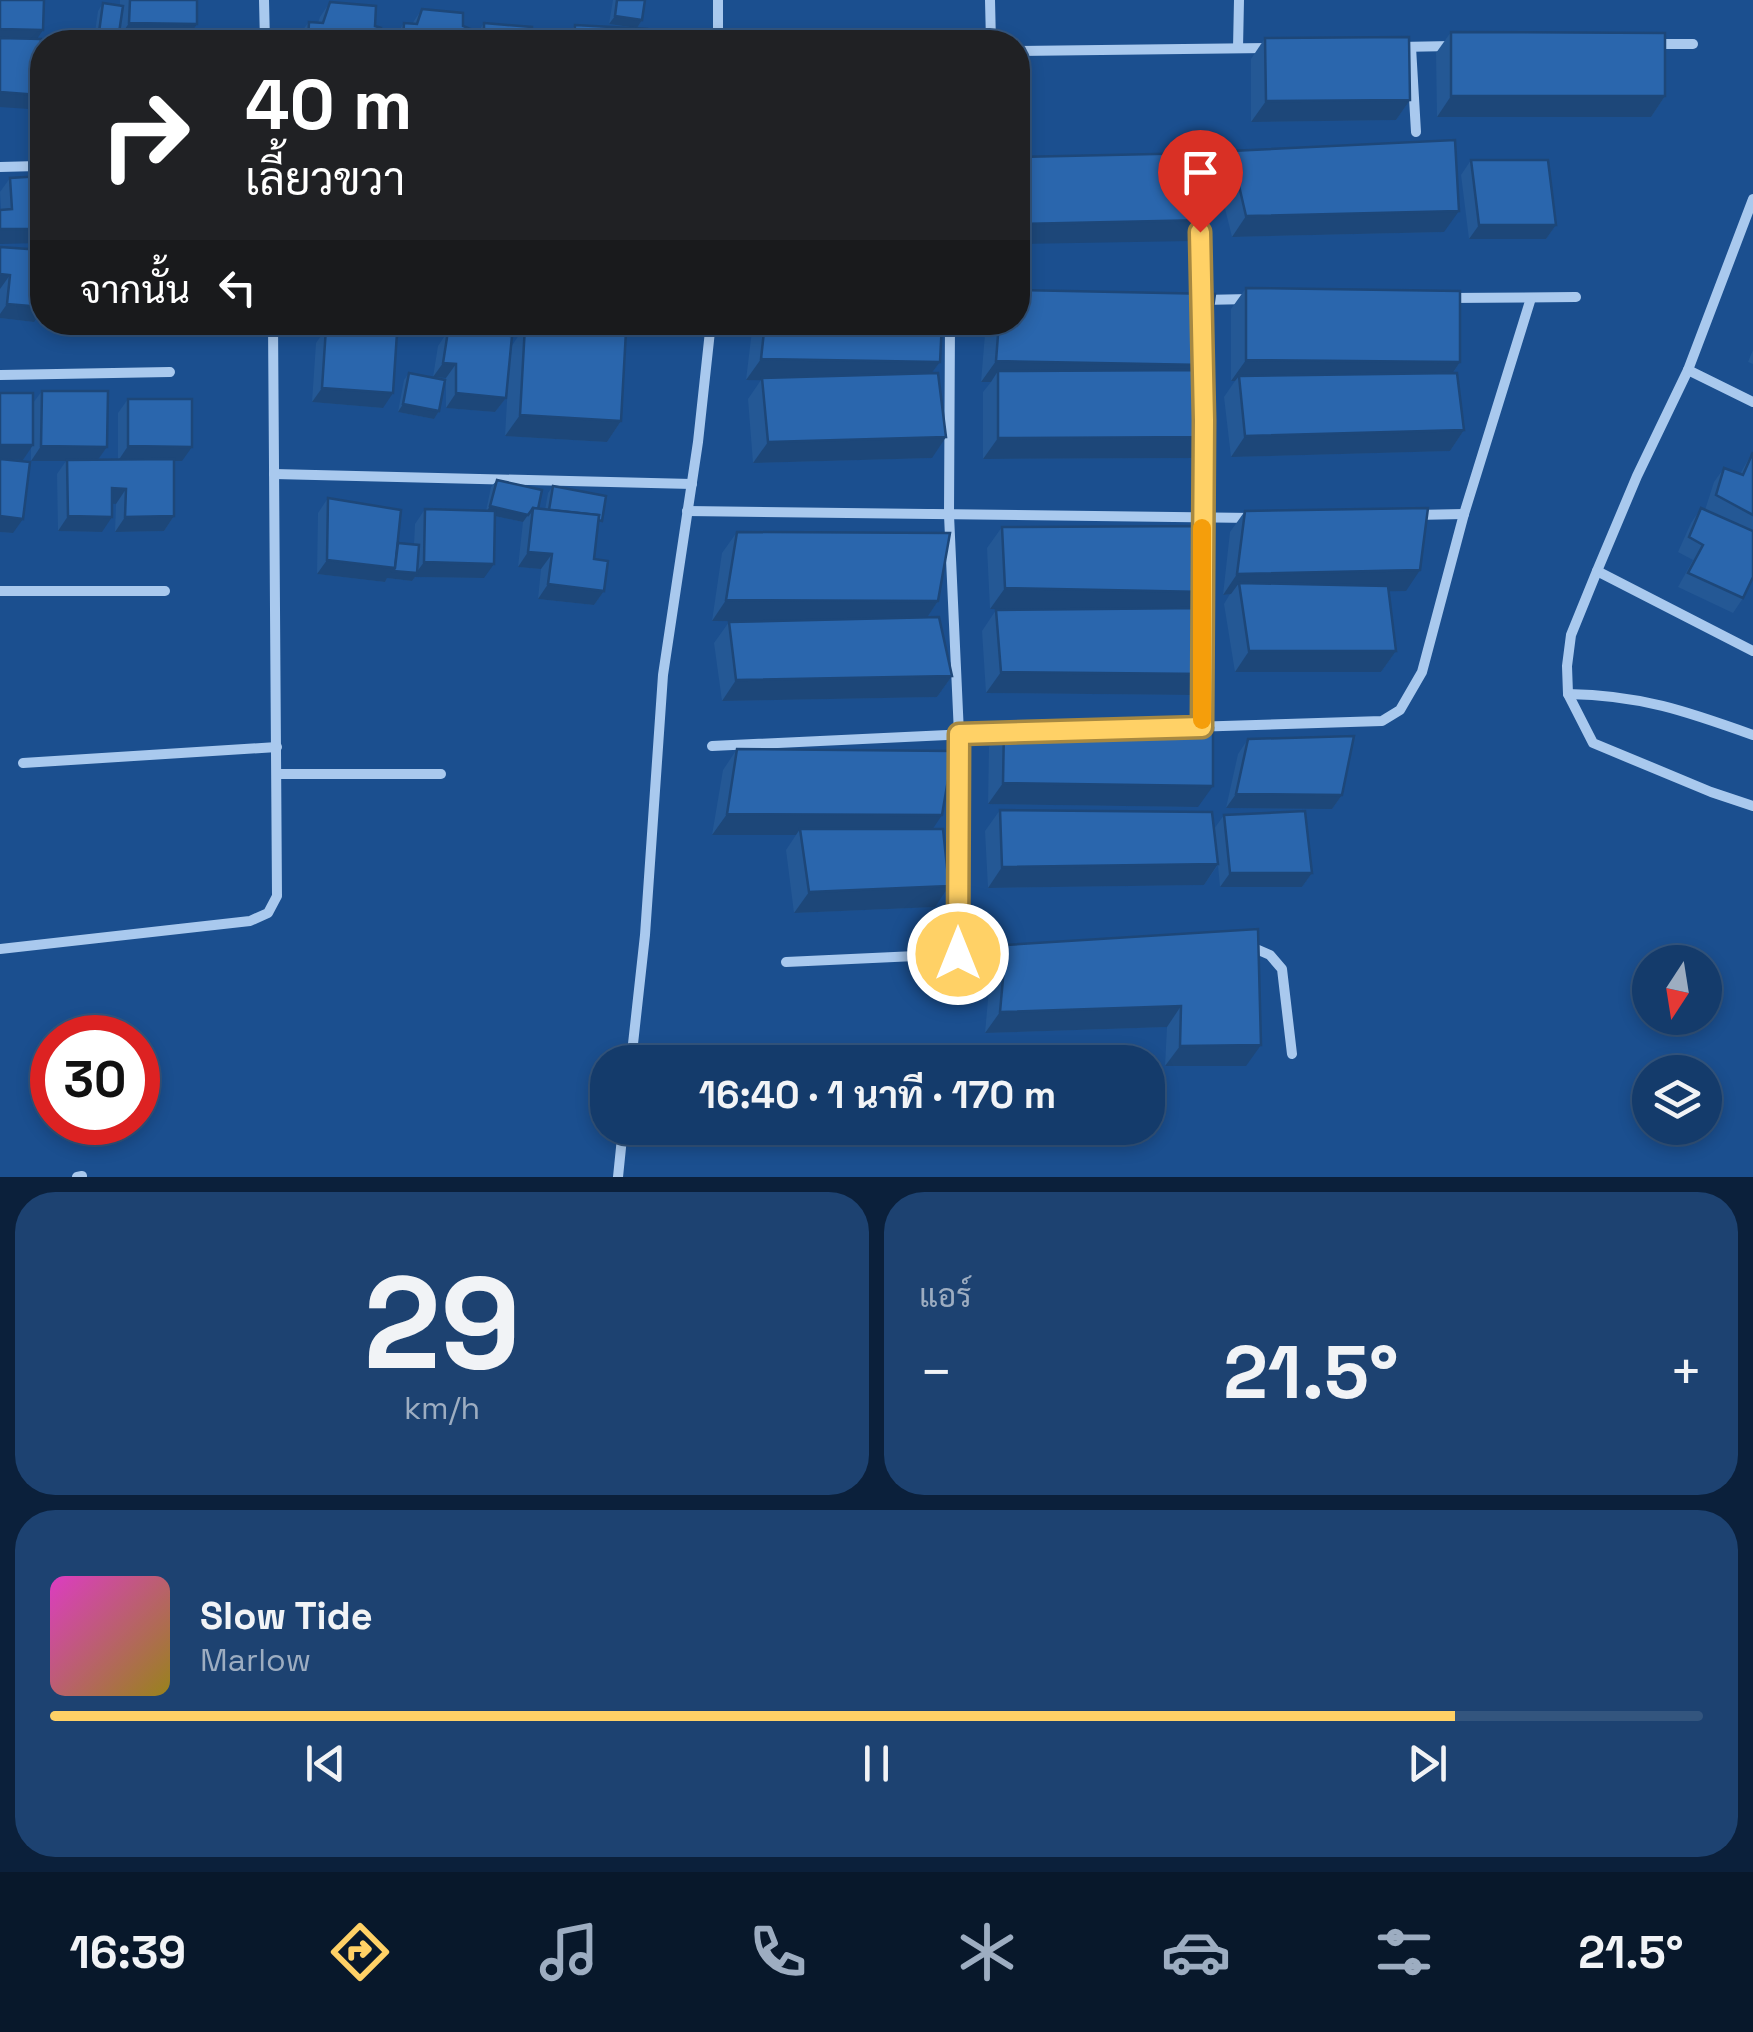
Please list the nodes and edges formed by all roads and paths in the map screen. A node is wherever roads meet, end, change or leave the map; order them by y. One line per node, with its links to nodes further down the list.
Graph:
1 (264, 0): 5 (street)
2 (718, 0): 6 (street)
3 (990, 0): 7 (street)
4 (1239, 0): 13 (street)
5 (264, 30)
6 (718, 30)
7 (991, 30)
8 (1637, 44): 9 (street)
9 (1694, 44)
10 (1411, 46): 11 (street); 12 (street); 16 (street)
11 (1467, 46)
12 (1392, 47)
13 (1238, 48): 14 (street); 15 (street)
14 (1277, 48)
15 (1030, 51)
16 (1416, 132)
17 (0, 166): 18 (street)
18 (30, 166)
19 (1200, 199): 25 (street)
20 (1753, 199): 31 (street)
21 (1434, 298): 22 (street)
22 (1532, 298): 23 (street); 39 (street)
23 (1576, 298)
24 (1182, 300): 25 (street)
25 (1201, 300): 26 (street); 27 (street)
26 (1259, 300)
27 (1201, 317)
28 (273, 335): 36 (street)
29 (709, 335): 37 (street)
30 (950, 335): 40 (street)
31 (1688, 370): 34 (street); 46 (street)
32 (170, 372): 33 (street)
33 (0, 375)
34 (1753, 402)
35 (1204, 420): 43 (street)
36 (274, 474): 37 (street); 59 (street)
37 (692, 484): 38 (street)
38 (687, 511): 40 (street); 69 (street)
39 (1464, 514): 41 (street); 53 (street)
40 (949, 515): 43 (street); 56 (street)
41 (1408, 515)
42 (1258, 518): 43 (street)
43 (1202, 519): 44 (street)
44 (1202, 536)
45 (1203, 570): 49 (street)
46 (1597, 571): 50 (street); 52 (street)
47 (165, 590): 48 (street)
48 (0, 591)
49 (1204, 640)
50 (1753, 652)
51 (1204, 657): 53 (street)
52 (1568, 694): 57 (street); 63 (street)
53 (1202, 727): 54 (street)
54 (1146, 728)
55 (1015, 732): 56 (street)
56 (959, 734): 58 (street); 67 (street)
57 (1753, 736)
58 (712, 746)
59 (277, 747): 60 (street); 61 (street)
60 (23, 763)
61 (277, 774): 62 (street); 65 (street)
62 (440, 774)
63 (1753, 806)
64 (1226, 945): 70 (street)
65 (0, 948)
66 (1016, 952): 67 (street)
67 (958, 954): 68 (street)
68 (786, 962)
69 (633, 1045)
70 (1292, 1054)
71 (622, 1145): 72 (street)
72 (618, 1177)

